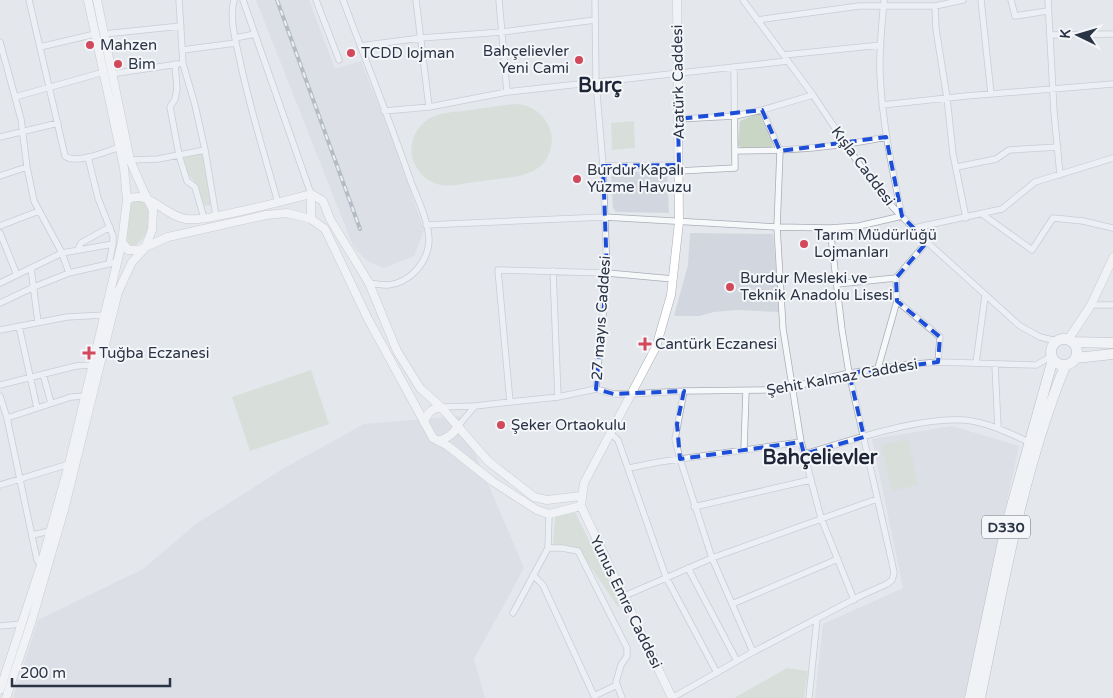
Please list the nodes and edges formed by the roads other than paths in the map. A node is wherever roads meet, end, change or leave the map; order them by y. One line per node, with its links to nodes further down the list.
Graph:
1 (29, 0): 35 (street)
2 (88, 0): 25 (main road)
3 (97, 0): 26 (main road)
4 (179, 0): 23 (street)
5 (234, 0): 31 (street)
6 (243, 0): 27 (street)
7 (316, 0): 38 (street)
8 (343, 0): 34 (street)
9 (416, 0): 30 (street)
10 (499, 0): 24 (street)
11 (595, 0): 21 (street, 27 mayıs Caddesi)
12 (677, 0): 44 (main road, Atatürk Caddesi)
13 (743, 0): 22 (street, Kışla Caddesi)
14 (963, 0): 19 (street)
15 (981, 0): 50 (street)
16 (1011, 0): 20 (street)
17 (1048, 0): 20 (street)
18 (884, 3): 19 (street); 22 (street); 33 (street)
19 (935, 6): 53 (street)
20 (1047, 11): 29 (street)
21 (595, 20): 24 (street); 45 (street, 27 mayıs Caddesi)
22 (758, 20): 37 (street, Kışla Caddesi)
23 (181, 26): 26 (street); 36 (street)
24 (502, 32): 30 (street); 49 (street)
25 (95, 34): 35 (street); 43 (main road)
26 (104, 34): 43 (main road)
27 (255, 34): 31 (street); 80 (street)
28 (1113, 34): 29 (street)
29 (1050, 35): 48 (street)
30 (421, 38): 34 (street); 55 (street)
31 (236, 40): 36 (street); 83 (street)
32 (0, 42): 52 (street)
33 (881, 45): 37 (street); 54 (street)
34 (360, 46): 57 (street)
35 (40, 47): 47 (street)
36 (182, 50): 41 (street)
37 (784, 55): 39 (street, Kışla Caddesi)
38 (338, 60)
39 (788, 61): 42 (street); 51 (street, Kışla Caddesi)
40 (175, 64): 41 (street); 43 (street); 70 (street)
41 (183, 64): 67 (street)
42 (734, 67): 44 (street); 58 (street)
43 (107, 73): 47 (street); 65 (main road); 73 (main road)
44 (678, 73): 45 (street); 59 (main road, Atatürk Caddesi)
45 (596, 82): 49 (street); 74 (street, 27 mayıs Caddesi)
46 (1113, 84): 48 (street)
47 (49, 87): 52 (street); 60 (street)
48 (1053, 89): 50 (street); 66 (street)
49 (507, 92): 55 (street)
50 (991, 94): 53 (street)
51 (813, 95): 56 (street); 64 (street, Kışla Caddesi)
52 (15, 97): 61 (street)
53 (947, 98): 54 (street); 76 (street)
54 (882, 105): 63 (street)
55 (429, 106): 57 (street)
56 (762, 110): 58 (street); 69 (street)
57 (384, 111): 93 (street)
58 (735, 116): 59 (street); 68 (street)
59 (678, 119): 77 (main road, Atatürk Caddesi)
60 (58, 123): 61 (street); 71 (street)
61 (21, 131): 62 (street); 75 (street)
62 (0, 136)
63 (886, 138): 64 (street); 87 (street)
64 (846, 146): 69 (street); 87 (street, Kışla Caddesi)
65 (120, 147): 71 (street); 82 (main road)
66 (1058, 147): 76 (street); 78 (street)
67 (205, 150): 70 (street); 86 (street)
68 (734, 151): 69 (street); 77 (street)
69 (780, 151): 96 (street)
70 (179, 155): 73 (street); 89 (street)
71 (88, 157): 95 (street)
72 (1113, 158): 78 (street)
73 (130, 160): 81 (main road)
74 (603, 166): 77 (street); 88 (street, 27 mayıs Caddesi)
75 (27, 167): 79 (street); 84 (street)
76 (957, 167): 90 (street)
77 (679, 168): 92 (main road, Atatürk Caddesi)
78 (1060, 175): 85 (street)
79 (0, 176)
80 (311, 194): 83 (main road); 91 (main road); 117 (main road)
81 (148, 199): 82 (main road); 89 (main road); 104 (main road)
82 (127, 200): 101 (main road)
83 (278, 203): 86 (main road)
84 (39, 211): 94 (street); 106 (street)
85 (982, 214): 90 (street); 99 (street)
86 (216, 216): 89 (main road)
87 (902, 216): 97 (street); 98 (street, Kışla Caddesi)
88 (604, 217): 92 (street); 93 (street); 111 (street, 27 mayıs Caddesi)
89 (204, 218)
90 (966, 218): 98 (street)
91 (311, 219): 104 (main road); 159 (main road)
92 (679, 222): 96 (street); 115 (main road, Atatürk Caddesi)
93 (426, 225): 117 (street)
94 (0, 226)
95 (110, 227): 103 (street); 105 (street)
96 (777, 227): 97 (street); 145 (street)
97 (830, 228): 118 (street)
98 (914, 228): 102 (street, Kışla Caddesi)
99 (1113, 228)
100 (0, 233): 113 (street)
101 (122, 242): 104 (main road); 108 (main road)
102 (927, 242): 114 (street); 120 (street, Kışla Caddesi)
103 (113, 244): 105 (street); 108 (street)
104 (145, 248): 204 (main road)
105 (78, 249): 106 (street)
106 (62, 253): 109 (street); 112 (street)
107 (1113, 258): 123 (main road)
108 (112, 263): 112 (street); 125 (main road)
109 (31, 268): 113 (street); 119 (street)
110 (553, 270): 111 (street); 152 (street); 153 (street)
111 (606, 273): 115 (street); 146 (street, 27 mayıs Caddesi)
112 (69, 274): 119 (street)
113 (17, 275): 116 (street)
114 (896, 278): 118 (street); 121 (street)
115 (673, 279): 149 (main road, Atatürk Caddesi)
116 (0, 283)
117 (369, 283): 156 (main road)
118 (837, 284): 141 (street)
119 (34, 287): 122 (street); 126 (street)
120 (985, 296): 129 (street, Kışla Caddesi); 136 (street)
121 (897, 301): 135 (street); 140 (street)
122 (0, 304)
123 (1091, 306): 124 (street); 130 (main road)
124 (1113, 306)
125 (105, 316): 126 (street); 138 (main road)
126 (38, 322): 127 (street)
127 (19, 326): 128 (street); 143 (street)
128 (0, 330)
129 (1057, 341): 130 (highway); 133 (highway, D330)
130 (1070, 341): 131 (highway); 134 (highway)
131 (1113, 343)
132 (1113, 354): 134 (highway)
133 (1052, 358): 137 (street, Şehit Kalmaz Caddesi); 139 (highway); 166 (highway, D330)
134 (1076, 358): 139 (highway)
135 (938, 362): 136 (street, Şehit Kalmaz Caddesi); 140 (street, Şehit Kalmaz Caddesi)
136 (976, 363): 137 (street, Şehit Kalmaz Caddesi)
137 (995, 364): 161 (street)
138 (92, 365): 142 (street); 151 (main road)
139 (1065, 366): 209 (highway, D330)
140 (878, 368): 141 (street, Şehit Kalmaz Caddesi)
141 (849, 373): 145 (street, Şehit Kalmaz Caddesi); 163 (street)
142 (42, 374): 143 (street); 154 (street)
143 (30, 377): 144 (street); 157 (street)
144 (0, 385)
145 (792, 387): 148 (street, Şehit Kalmaz Caddesi); 165 (street)
146 (596, 389): 149 (street, Şehit Kalmaz Caddesi); 152 (street)
147 (684, 391): 148 (street, Şehit Kalmaz Caddesi); 149 (street, Şehit Kalmaz Caddesi); 169 (street)
148 (746, 391): 167 (street)
149 (630, 394): 162 (main road, Atatürk Caddesi)
150 (0, 396): 158 (street)
151 (85, 396): 154 (street); 170 (main road)
152 (558, 397): 153 (street)
153 (510, 402): 155 (street)
154 (52, 403): 157 (street)
155 (475, 406): 156 (street); 160 (street)
156 (441, 407): 159 (main road); 160 (main road)
157 (37, 408): 158 (street)
158 (7, 418): 172 (street)
159 (424, 422): 164 (main road)
160 (458, 426): 164 (main road); 175 (main road)
161 (998, 428): 163 (street); 166 (street)
162 (610, 433): 171 (street); 175 (main road, Atatürk Caddesi)
163 (864, 437): 168 (street); 176 (street)
164 (438, 441): 179 (main road)
165 (801, 442): 167 (street); 168 (street)
166 (1029, 442): 208 (highway, D330)
167 (744, 450): 169 (street)
168 (804, 454): 173 (street)
169 (680, 459): 171 (street); 178 (street)
170 (69, 464): 172 (street); 181 (main road)
171 (629, 468): 189 (street)
172 (19, 478): 174 (street); 182 (street)
173 (810, 480): 178 (street); 180 (street)
174 (0, 485)
175 (581, 496): 177 (main road, Atatürk Caddesi)
176 (877, 498): 180 (street); 191 (street)
177 (581, 506): 179 (main road); 190 (main road, Yunus Emre Caddesi)
178 (694, 507): 184 (street)
179 (549, 514): 183 (street)
180 (821, 518): 184 (street); 185 (street)
181 (50, 531): 182 (street); 186 (main road)
182 (32, 535): 186 (street)
183 (548, 548): 188 (street); 201 (street)
184 (712, 558): 187 (street); 192 (street)
185 (838, 559): 191 (street); 192 (street)
186 (41, 565): 195 (main road)
187 (688, 568): 189 (street); 198 (street)
188 (533, 575): 193 (street); 203 (street)
189 (666, 577): 190 (street); 199 (street)
190 (622, 597): 206 (main road, Yunus Emre Caddesi)
191 (854, 600): 194 (street)
192 (732, 604): 197 (street)
193 (513, 613)
194 (818, 619): 197 (street); 207 (street)
195 (22, 624): 196 (street); 200 (main road)
196 (0, 626)
197 (753, 652): 198 (street)
198 (737, 661): 199 (street)
199 (717, 673): 206 (street)
200 (2, 678): 202 (main road)
201 (617, 685): 203 (street); 205 (street)
202 (0, 690)
203 (595, 697)
204 (6, 698)
205 (622, 698)
206 (672, 698)
207 (810, 698)
208 (970, 698)
209 (980, 698)

